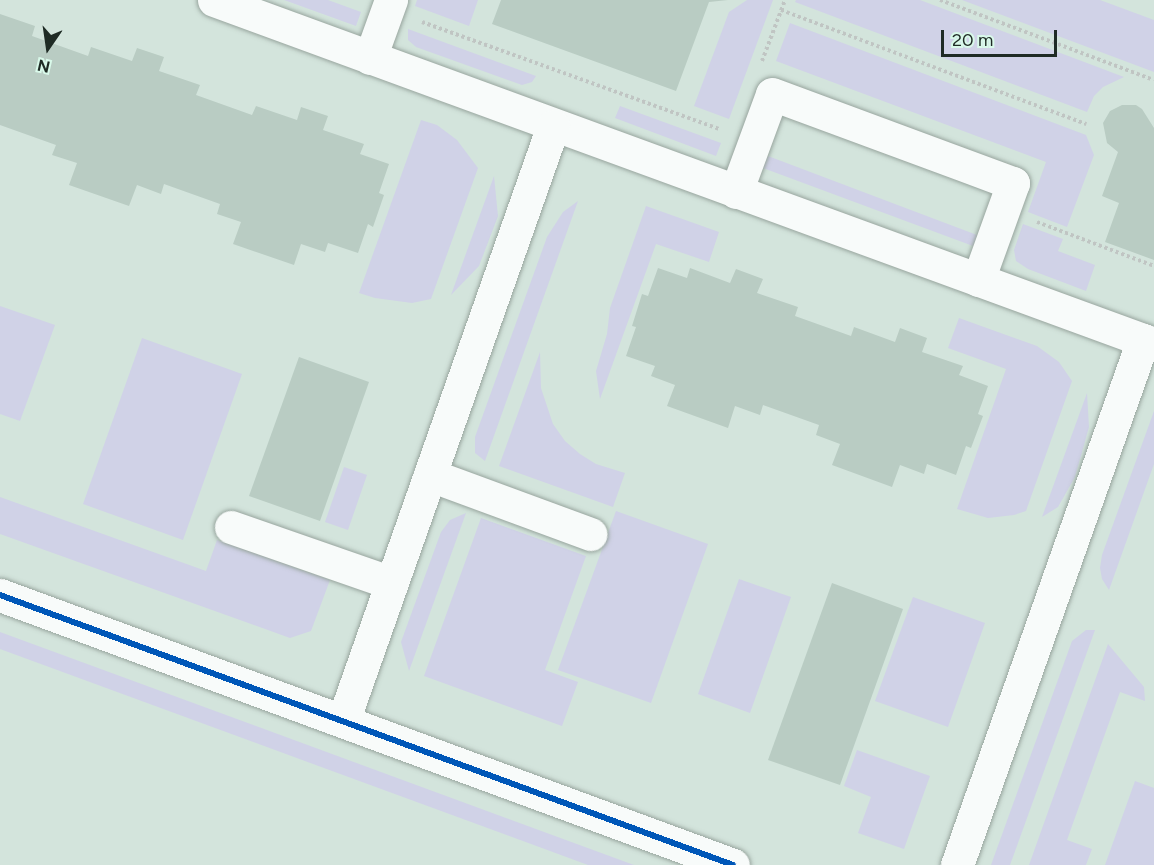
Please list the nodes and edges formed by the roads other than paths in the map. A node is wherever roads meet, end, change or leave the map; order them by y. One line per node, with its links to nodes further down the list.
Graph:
1 (214, 0): 3 (street)
2 (389, 4): 3 (street)
3 (370, 58): 4 (street)
4 (553, 126): 5 (street); 8 (street)
5 (736, 192): 6 (street); 6 (street)
6 (978, 280): 7 (street)
7 (1148, 342): 15 (street)
8 (430, 476): 10 (street); 11 (street)
9 (231, 527): 11 (street)
10 (590, 534)
11 (392, 583): 13 (street)
12 (0, 594): 13 (street)
13 (343, 721): 14 (street)
14 (733, 865)
15 (957, 865)

